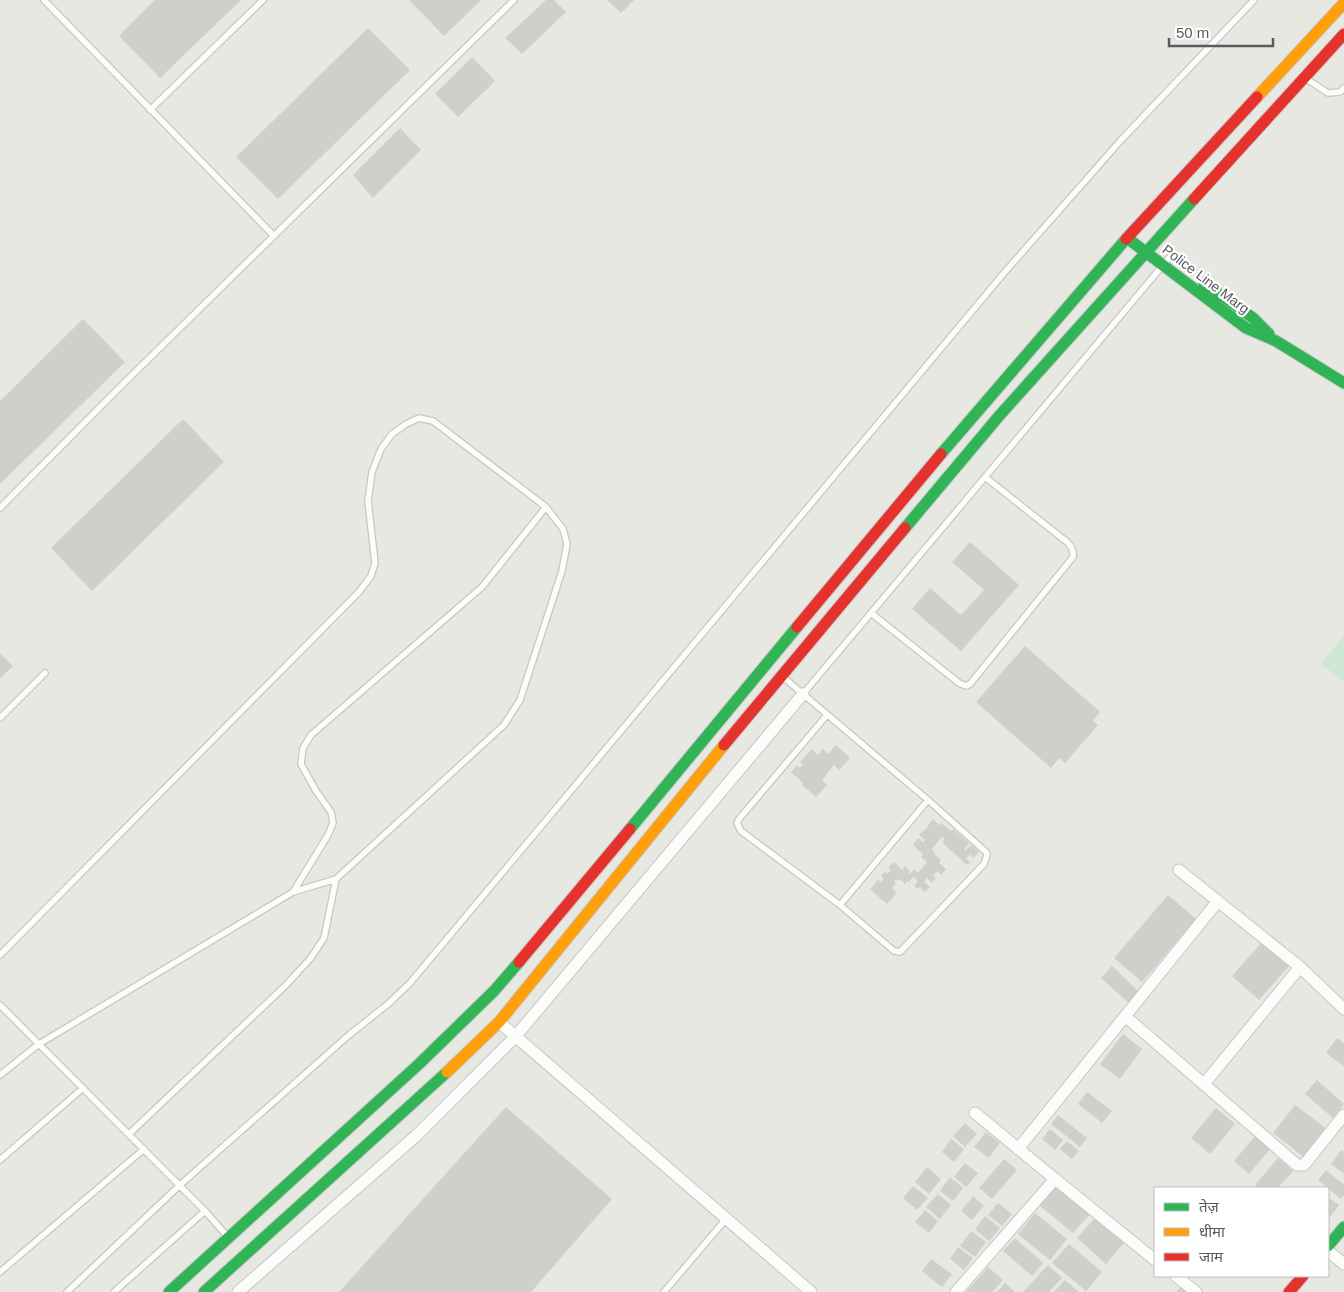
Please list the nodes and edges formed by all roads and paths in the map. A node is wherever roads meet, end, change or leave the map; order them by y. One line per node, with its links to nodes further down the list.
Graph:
1 (44, 0): 9 (lane)
2 (263, 0): 9 (lane)
3 (514, 0): 11 (lane)
4 (1254, 0): 48 (lane)
5 (1344, 3): 10 (main road)
6 (1342, 40): 7 (main road)
7 (1304, 77): 8 (lane); 12 (main road)
8 (1344, 88)
9 (150, 110): 11 (lane)
10 (1130, 234): 12 (main road, Police Line Marg); 52 (main road)
11 (274, 236): 17 (lane)
12 (1149, 249): 13 (main road, Police Line Marg); 20 (main road)
13 (1166, 262): 14 (main road, Police Line Marg); 15 (lane)
14 (1344, 383)
15 (985, 477): 18 (lane); 18 (lane)
16 (546, 507): 26 (lane); 27 (lane); 30 (lane)
17 (0, 508)
18 (871, 613): 21 (lane)
19 (45, 672): 23 (lane)
20 (782, 676): 21 (lane); 35 (main road)
21 (804, 694): 22 (lane); 36 (street)
22 (827, 715): 24 (lane); 29 (lane)
23 (0, 718)
24 (928, 800): 29 (lane); 29 (lane)
25 (1179, 870): 28 (street)
26 (336, 879): 27 (lane); 43 (lane)
27 (293, 892): 37 (lane)
28 (1218, 901): 31 (street); 34 (street)
29 (840, 905)
30 (0, 955)
31 (1300, 966): 33 (street); 39 (street)
32 (0, 1006): 37 (lane)
33 (1344, 1009)
34 (1125, 1016): 39 (street); 45 (street)
35 (499, 1022): 36 (street); 64 (main road)
36 (515, 1037): 50 (street); 65 (street)
37 (39, 1044): 38 (lane); 40 (lane)
38 (0, 1075)
39 (1204, 1084): 42 (street)
40 (83, 1088): 43 (lane); 46 (lane)
41 (975, 1113): 45 (street)
42 (1344, 1115)
43 (129, 1134): 44 (lane)
44 (144, 1149): 48 (lane); 57 (lane)
45 (1018, 1149): 47 (street)
46 (0, 1160)
47 (1054, 1179): 55 (street); 67 (street)
48 (180, 1185): 49 (lane); 61 (lane)
49 (205, 1211): 52 (lane); 62 (lane)
50 (726, 1219): 60 (street); 66 (lane)
51 (1344, 1227): 53 (main road)
52 (228, 1238): 63 (main road)
53 (1329, 1245)
54 (1329, 1252): 56 (street)
55 (1154, 1259)
56 (1344, 1264)
57 (0, 1272)
58 (1177, 1277): 68 (street)
59 (1302, 1277): 69 (main road)
60 (807, 1291)
61 (67, 1292)
62 (114, 1292)
63 (169, 1292)
64 (204, 1292)
65 (238, 1292)
66 (664, 1292)
67 (956, 1292)
68 (1196, 1292)
69 (1289, 1292)

